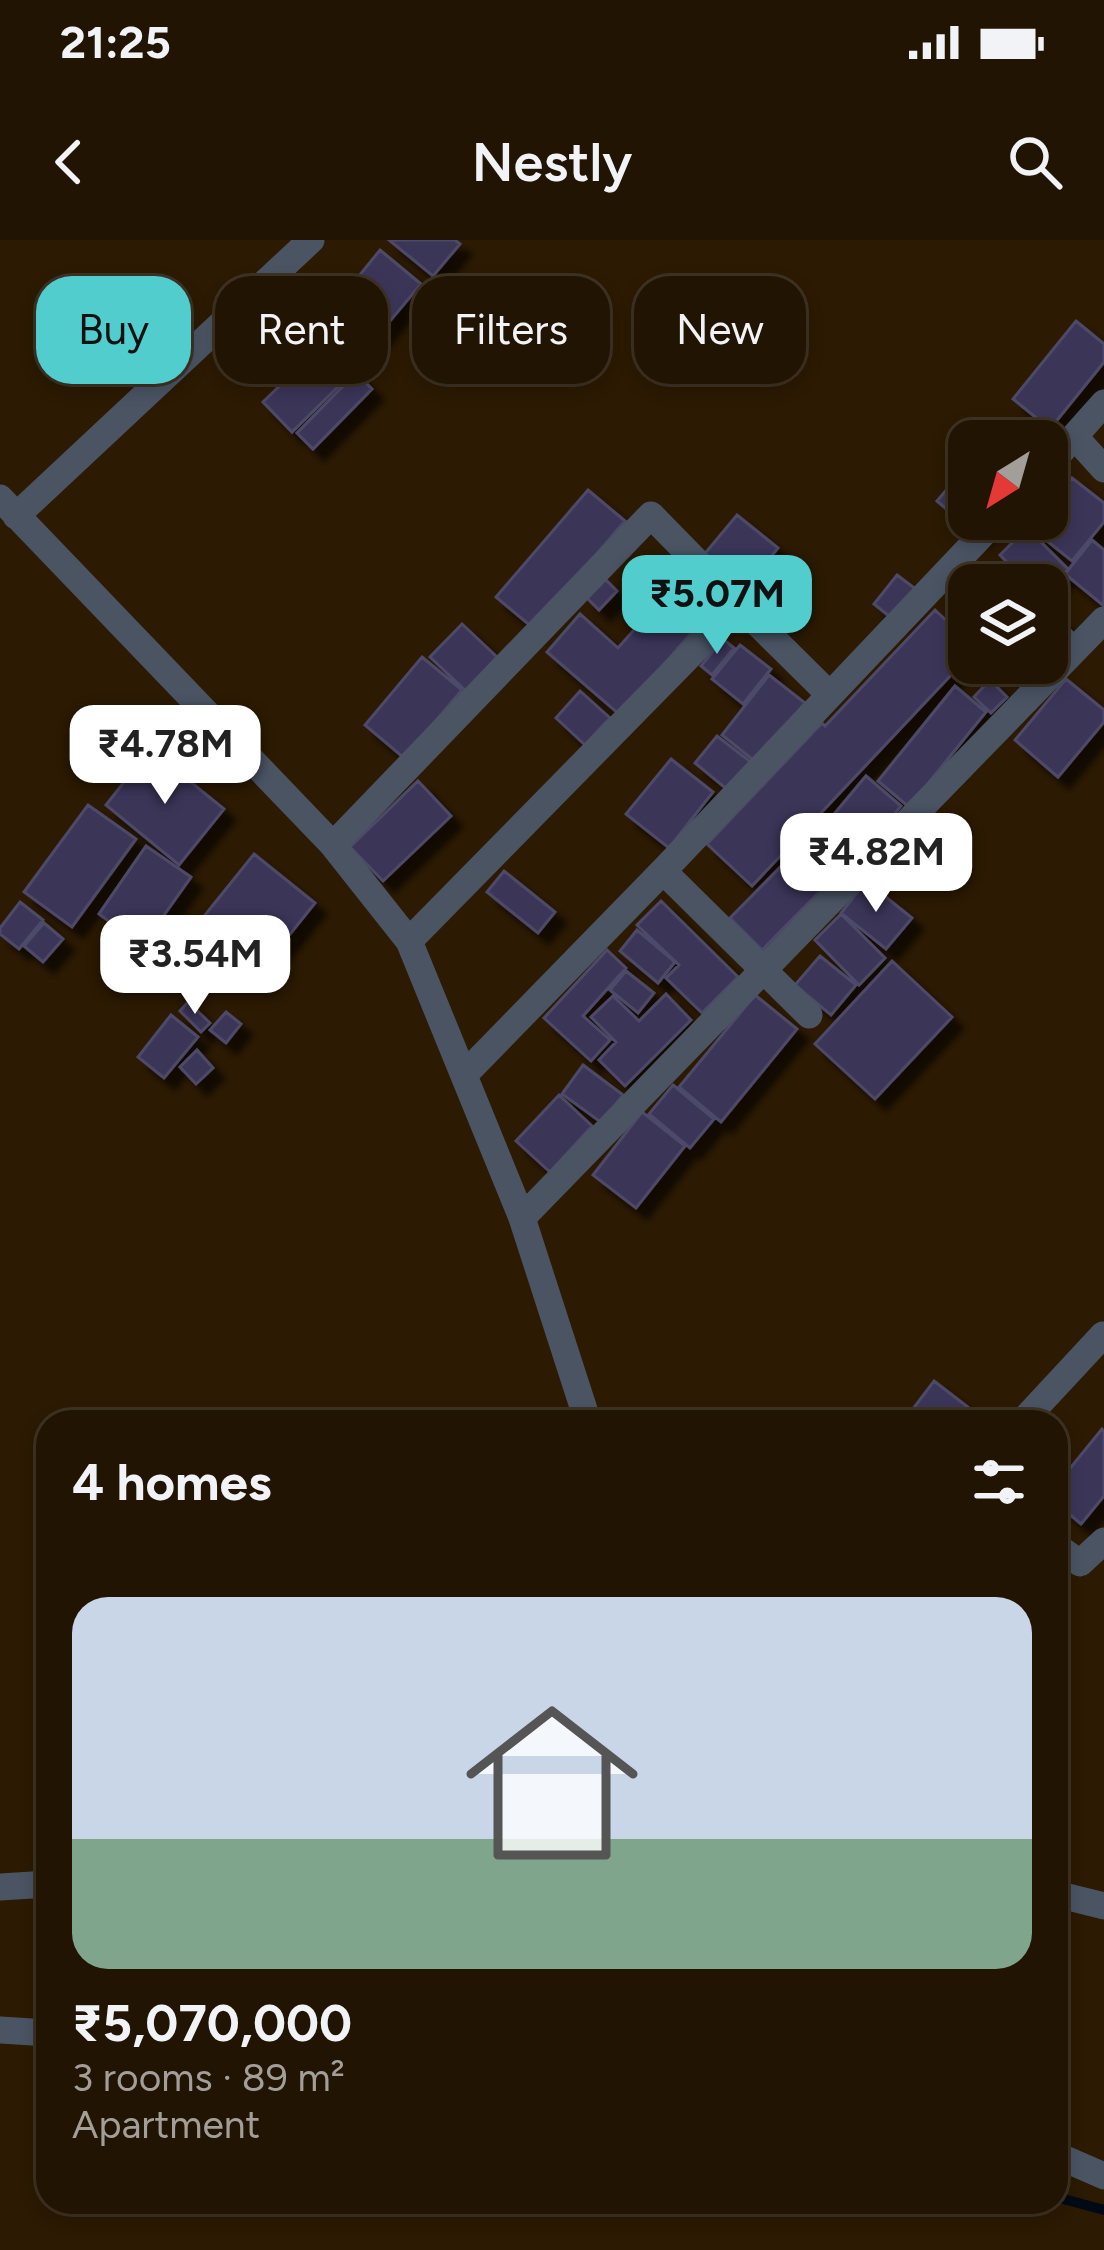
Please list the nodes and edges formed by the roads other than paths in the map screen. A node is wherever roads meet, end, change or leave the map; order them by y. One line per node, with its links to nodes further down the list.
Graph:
1 (311, 240): 6 (street)
2 (1104, 404): 3 (street)
3 (1075, 437): 4 (street); 5 (street)
4 (1068, 444)
5 (1104, 469)
6 (8, 507): 11 (street)
7 (977, 540): 10 (street)
8 (739, 605): 10 (street); 11 (street); 13 (street)
9 (1104, 620): 14 (street)
10 (830, 695): 12 (street)
11 (333, 845): 13 (street)
12 (663, 871): 14 (street); 16 (street)
13 (409, 941): 16 (street)
14 (763, 971): 15 (street); 17 (street)
15 (809, 1015)
16 (464, 1075): 17 (street)
17 (522, 1218): 19 (street)
18 (1103, 1335): 20 (street)
19 (584, 1410)
20 (1033, 1410)
21 (1104, 1541): 22 (street)
22 (1068, 1555)
23 (36, 1885): 24 (street)
24 (0, 1887)
25 (1068, 1897): 26 (street)
26 (1104, 1906)
27 (0, 2030): 28 (street)
28 (36, 2032)
29 (1068, 2160): 30 (street)
30 (1104, 2176)

